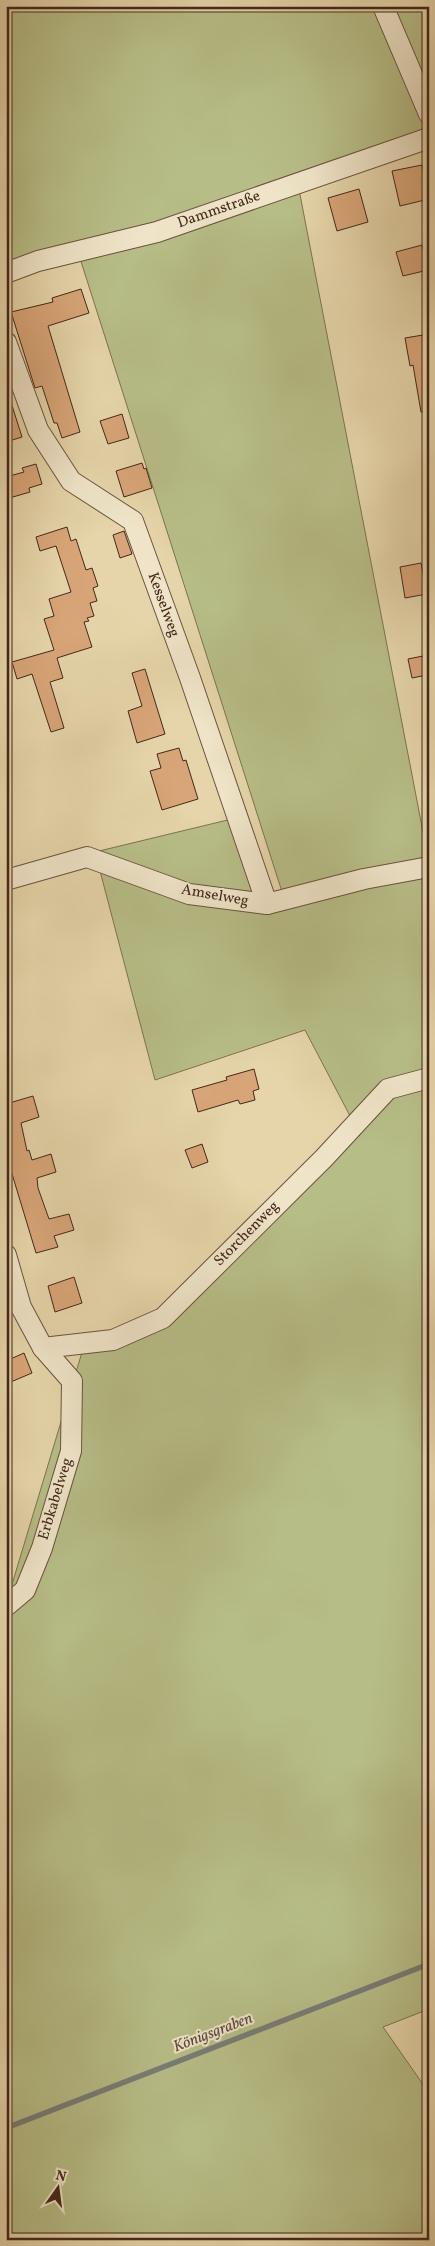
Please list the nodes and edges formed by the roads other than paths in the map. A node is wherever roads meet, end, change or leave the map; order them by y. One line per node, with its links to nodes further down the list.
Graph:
1 (384, 6): 2 (street)
2 (429, 114)
3 (429, 138): 4 (street, Dammstraße)
4 (6, 273)
5 (6, 342): 8 (street, Kesselweg)
6 (429, 867): 8 (street, Amselweg)
7 (6, 880): 8 (street, Amselweg)
8 (267, 904)
9 (429, 1078): 12 (street, Storchenweg)
10 (6, 1255): 11 (street, Erbkabelweg)
11 (14, 1309): 12 (street, Erbkabelweg)
12 (42, 1348): 13 (street, Erbkabelweg)
13 (6, 1606)

